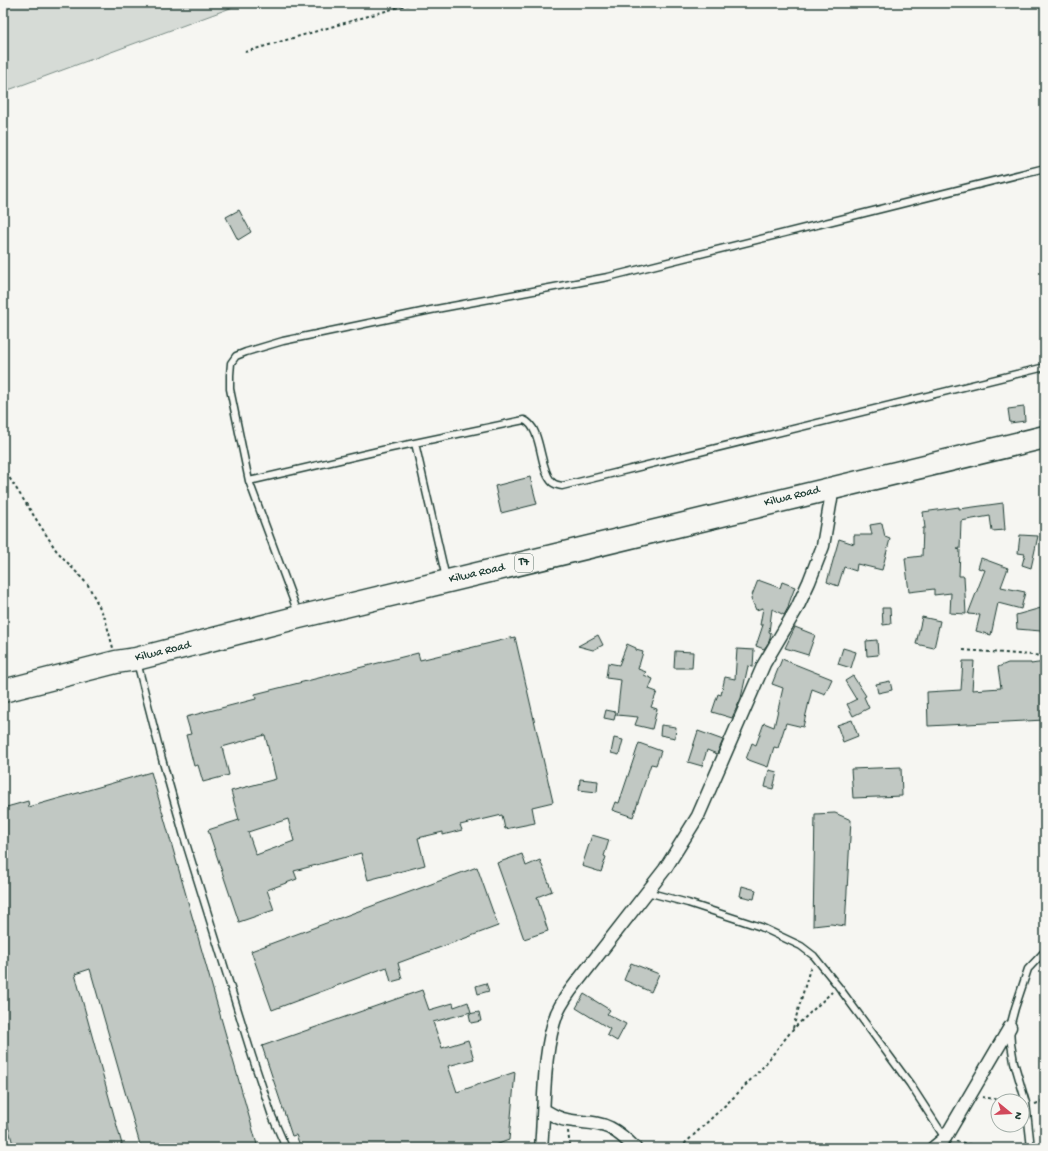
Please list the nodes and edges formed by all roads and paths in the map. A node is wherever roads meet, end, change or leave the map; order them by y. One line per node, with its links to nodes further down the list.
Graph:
1 (413, 3): 2 (path)
2 (245, 52)
3 (1045, 168): 8 (lane)
4 (1045, 367): 6 (lane)
5 (1045, 437): 9 (highway, Kilwa Road / T7)
6 (415, 443): 8 (lane); 10 (lane)
7 (3, 468): 14 (path)
8 (249, 481): 11 (lane)
9 (833, 487): 10 (highway, Kilwa Road / T7); 16 (street)
10 (447, 581): 11 (highway, Kilwa Road / T7)
11 (299, 616): 14 (highway, Kilwa Road / T7)
12 (963, 650): 13 (path)
13 (1045, 656)
14 (126, 661): 15 (highway, Kilwa Road / T7); 28 (lane)
15 (3, 691)
16 (647, 892): 18 (lane); 24 (street)
17 (1045, 950): 20 (lane)
18 (814, 956): 19 (lane); 21 (path)
19 (838, 986): 21 (path); 26 (lane)
20 (1010, 1027): 22 (street); 35 (lane)
21 (793, 1029): 32 (path)
22 (972, 1093): 23 (path); 26 (street)
23 (990, 1099)
24 (544, 1110): 25 (street); 29 (street)
25 (566, 1120): 30 (path); 31 (street)
26 (945, 1138): 27 (path); 33 (street)
27 (978, 1147): 34 (path)
28 (286, 1148)
29 (541, 1148)
30 (570, 1148)
31 (635, 1148)
32 (680, 1148)
33 (933, 1148)
34 (984, 1148)
35 (1031, 1148)

